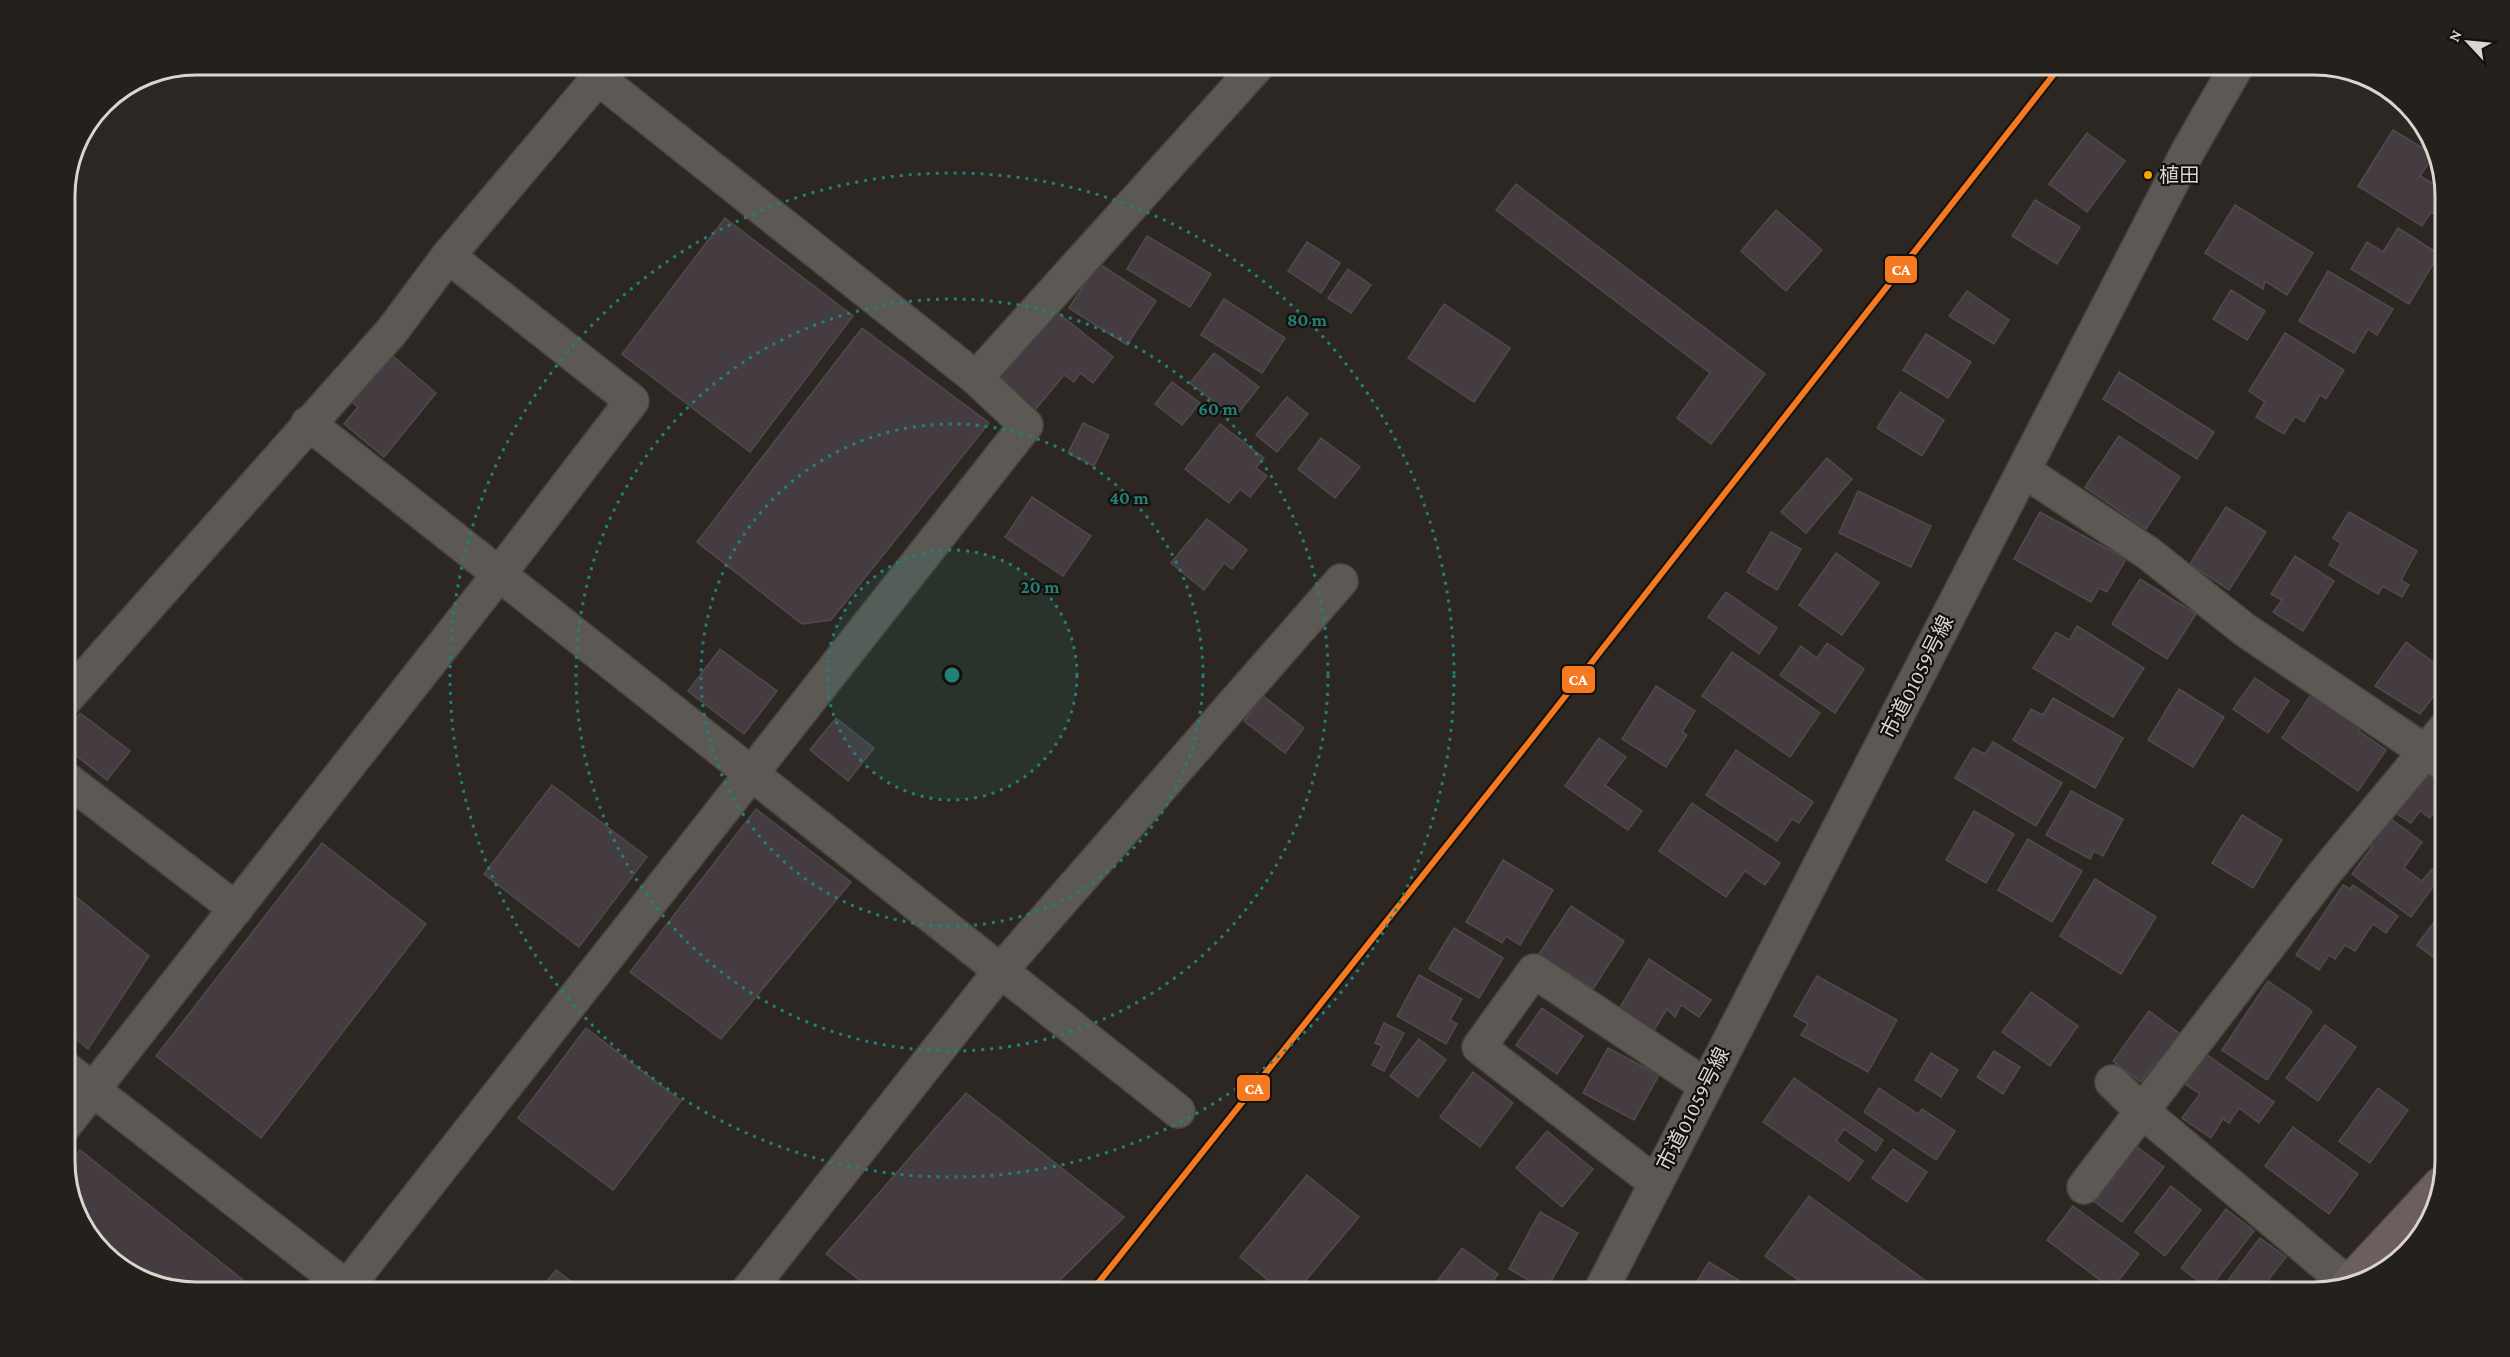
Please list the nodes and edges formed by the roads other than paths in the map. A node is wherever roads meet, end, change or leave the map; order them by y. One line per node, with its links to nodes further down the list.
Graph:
1 (601, 75): 5 (street)
2 (609, 75): 6 (street)
3 (1249, 75): 6 (street)
4 (2232, 75): 8 (street, 市道01059号線)
5 (448, 256): 7 (street); 9 (street)
6 (976, 378): 14 (street)
7 (308, 423): 9 (street); 11 (street)
8 (2024, 471): 12 (street); 20 (street, 市道01059号線)
9 (500, 573): 14 (street); 16 (street)
10 (1341, 581): 17 (street)
11 (75, 689)
12 (2435, 746)
13 (2435, 752): 23 (street)
14 (752, 773): 17 (street); 31 (street)
15 (75, 785): 16 (street)
16 (236, 909): 21 (street)
17 (1001, 970): 22 (street); 32 (street)
18 (75, 1076): 21 (street)
19 (2112, 1082): 23 (street)
20 (1705, 1085): 25 (street, 市道01059号線); 25 (street)
21 (93, 1091): 24 (street); 30 (street)
22 (1178, 1111)
23 (2142, 1111): 26 (street); 29 (street)
24 (75, 1113)
25 (1656, 1183): 33 (street, 市道01059号線)
26 (2084, 1187)
27 (2431, 1194): 28 (main road)
28 (2354, 1276)
29 (2344, 1278)
30 (337, 1282)
31 (355, 1282)
32 (756, 1282)
33 (1606, 1282)

